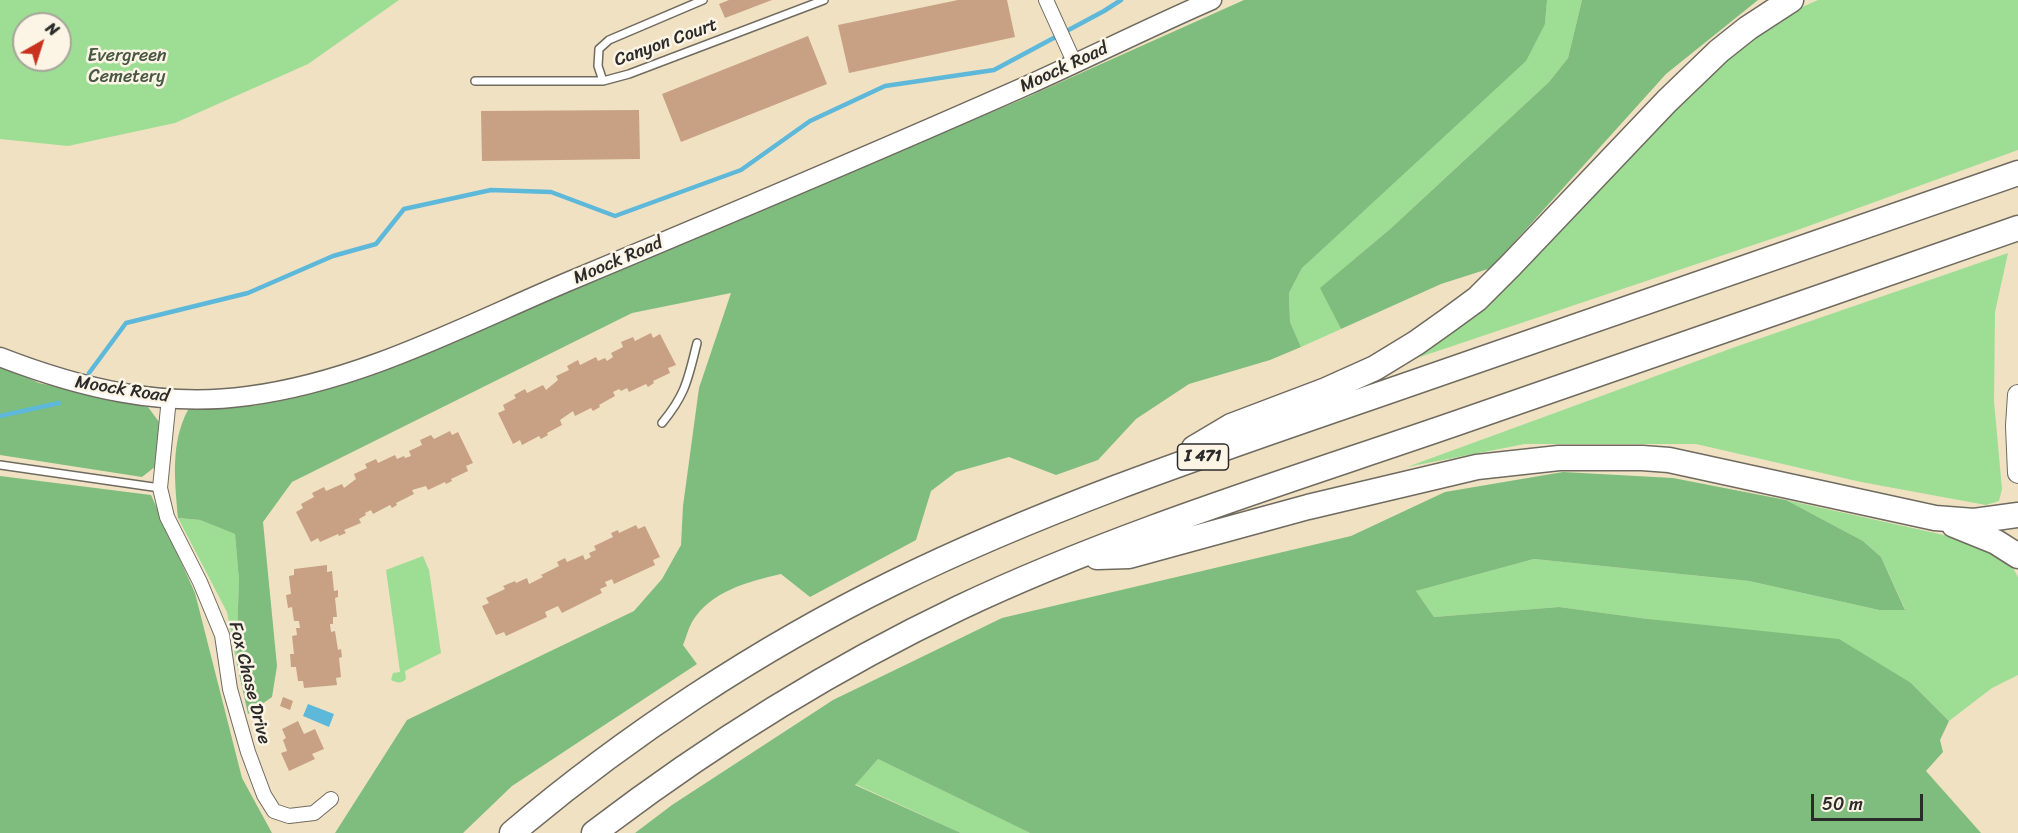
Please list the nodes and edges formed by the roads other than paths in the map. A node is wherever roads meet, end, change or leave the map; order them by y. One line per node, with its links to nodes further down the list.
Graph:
1 (703, 0): 8 (lane)
2 (824, 0): 8 (lane, Canyon Court)
3 (1212, 0): 6 (main road, Moock Road)
4 (1791, 0): 18 (highway)
5 (1048, 6): 6 (street)
6 (1071, 55): 14 (main road, Moock Road)
7 (475, 81): 8 (lane, Canyon Court)
8 (603, 81)
9 (2018, 172): 18 (highway, I 471)
10 (2018, 228): 23 (highway)
11 (697, 343): 15 (lane)
12 (0, 357): 14 (main road, Moock Road)
13 (2018, 395): 17 (main road)
14 (169, 398): 19 (street, Fox Chase Drive)
15 (662, 423)
16 (0, 465): 19 (lane)
17 (2018, 471)
18 (1148, 476): 25 (highway, I 471)
19 (160, 488): 24 (street, Fox Chase Drive)
20 (2018, 515): 21 (highway)
21 (1935, 518): 22 (highway); 23 (highway)
22 (2018, 556)
23 (1074, 558): 26 (highway)
24 (331, 799)
25 (512, 833)
26 (594, 833)

